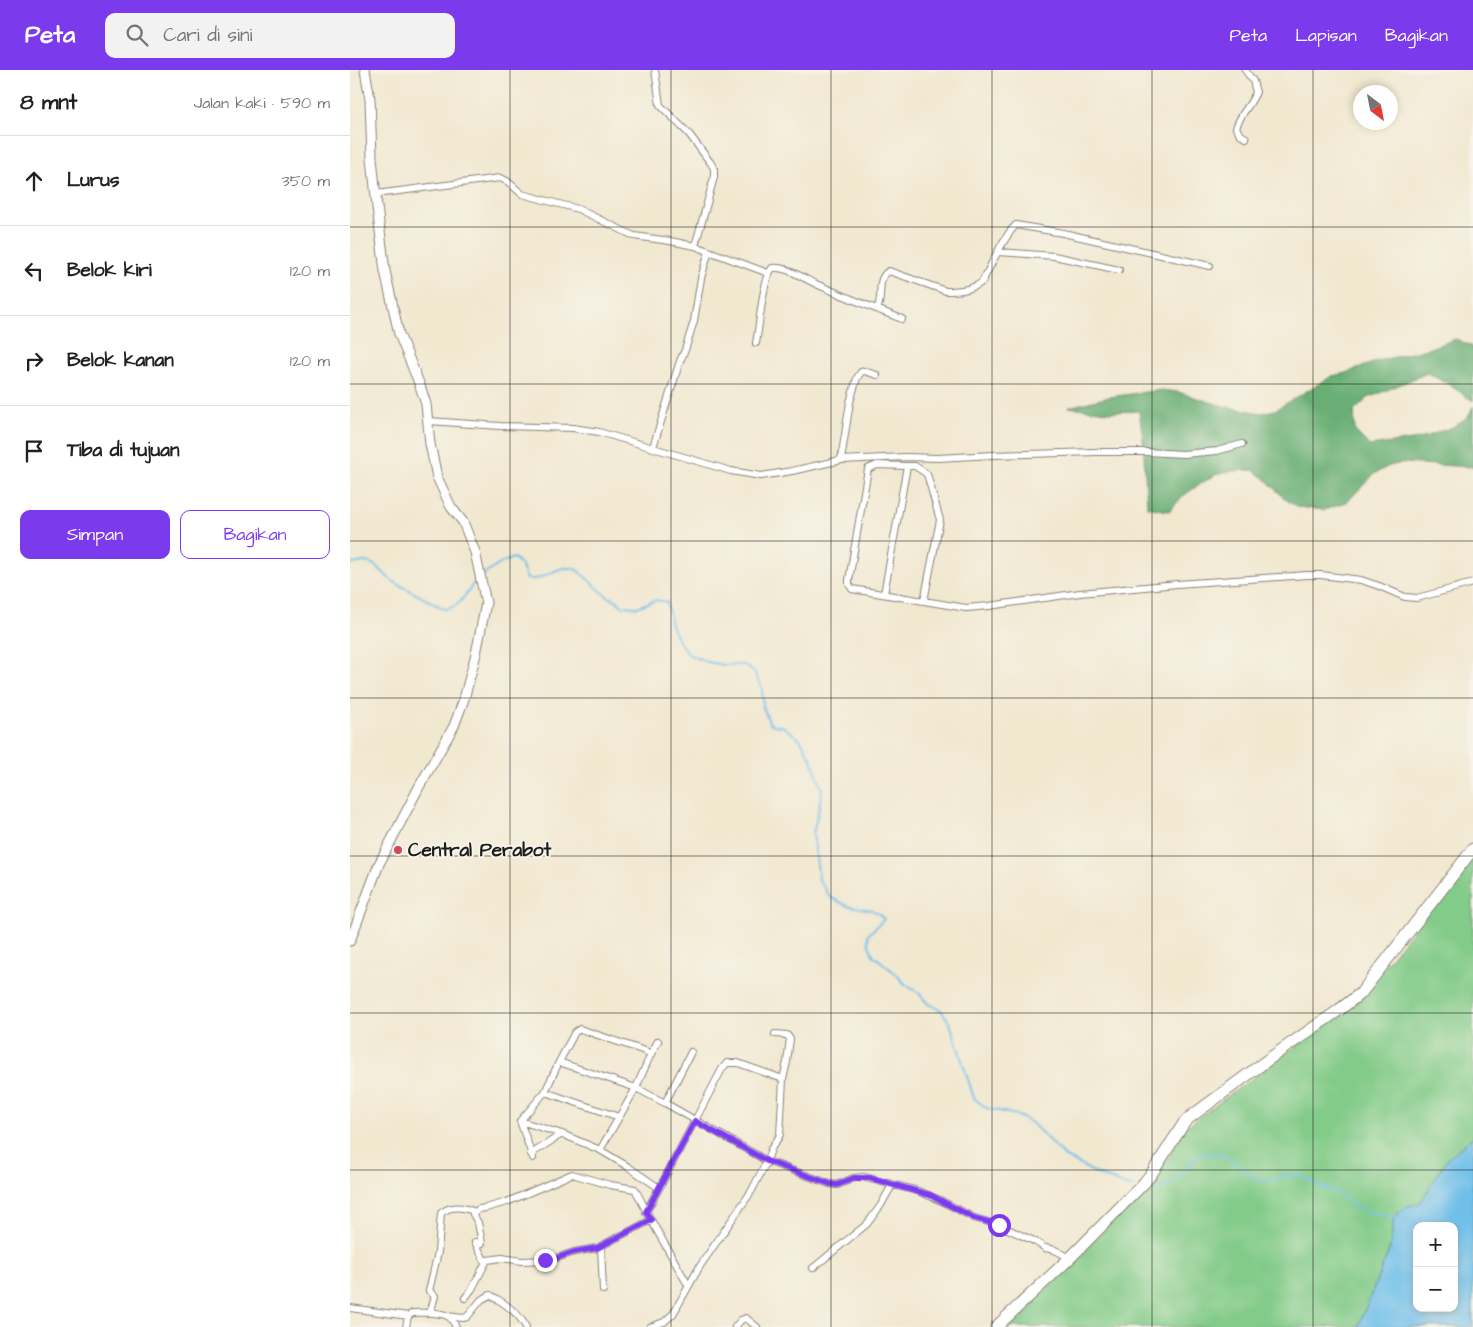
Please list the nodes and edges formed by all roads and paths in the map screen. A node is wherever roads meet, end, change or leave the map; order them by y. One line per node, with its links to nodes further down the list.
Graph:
1 (365, 70): 5 (street)
2 (655, 70): 6 (street)
3 (1245, 70): 4 (street)
4 (1246, 138)
5 (376, 194): 6 (street); 16 (street)
6 (695, 246): 7 (street)
7 (709, 251): 11 (street); 18 (street)
8 (998, 252): 9 (street); 10 (street); 12 (street)
9 (1210, 266)
10 (1119, 270)
11 (768, 273): 12 (street); 14 (street)
12 (877, 309): 13 (street)
13 (902, 319)
14 (756, 343)
15 (877, 375): 19 (street)
16 (429, 421): 18 (street); 25 (street)
17 (1242, 444): 19 (street)
18 (653, 447): 19 (street)
19 (841, 460)
20 (907, 466): 22 (street); 22 (street); 23 (street)
21 (1473, 583): 23 (street)
22 (884, 594): 23 (street)
23 (924, 601)
24 (1473, 848): 47 (highway)
25 (350, 941)
26 (775, 1034): 31 (street)
27 (658, 1041): 29 (street)
28 (691, 1052): 34 (street)
29 (650, 1056): 30 (street); 32 (street)
30 (559, 1062): 32 (street); 33 (street)
31 (783, 1079): 37 (street); 40 (street)
32 (636, 1088): 34 (street); 35 (street)
33 (545, 1092): 35 (street); 36 (street)
34 (665, 1103): 37 (street)
35 (619, 1117): 39 (street)
36 (520, 1121): 38 (street); 38 (street)
37 (695, 1121): 40 (street); 42 (street)
38 (562, 1134): 39 (street)
39 (600, 1150): 42 (street)
40 (767, 1161): 41 (street); 50 (street)
41 (892, 1185): 47 (street); 49 (street)
42 (659, 1188): 44 (street)
43 (475, 1212): 44 (street); 48 (street); 54 (street)
44 (646, 1212): 45 (street)
45 (651, 1220): 46 (street); 50 (street)
46 (601, 1246): 48 (street); 51 (street)
47 (1070, 1258): 63 (highway)
48 (485, 1262): 52 (street)
49 (814, 1268)
50 (688, 1285): 60 (street)
51 (603, 1290)
52 (465, 1298)
53 (350, 1308): 55 (street)
54 (430, 1313): 55 (street); 56 (street)
55 (408, 1316): 57 (street)
56 (447, 1316): 58 (street); 59 (street)
57 (406, 1327)
58 (456, 1327)
59 (526, 1327)
60 (650, 1327)
61 (735, 1327): 62 (street)
62 (757, 1327)
63 (996, 1327)

